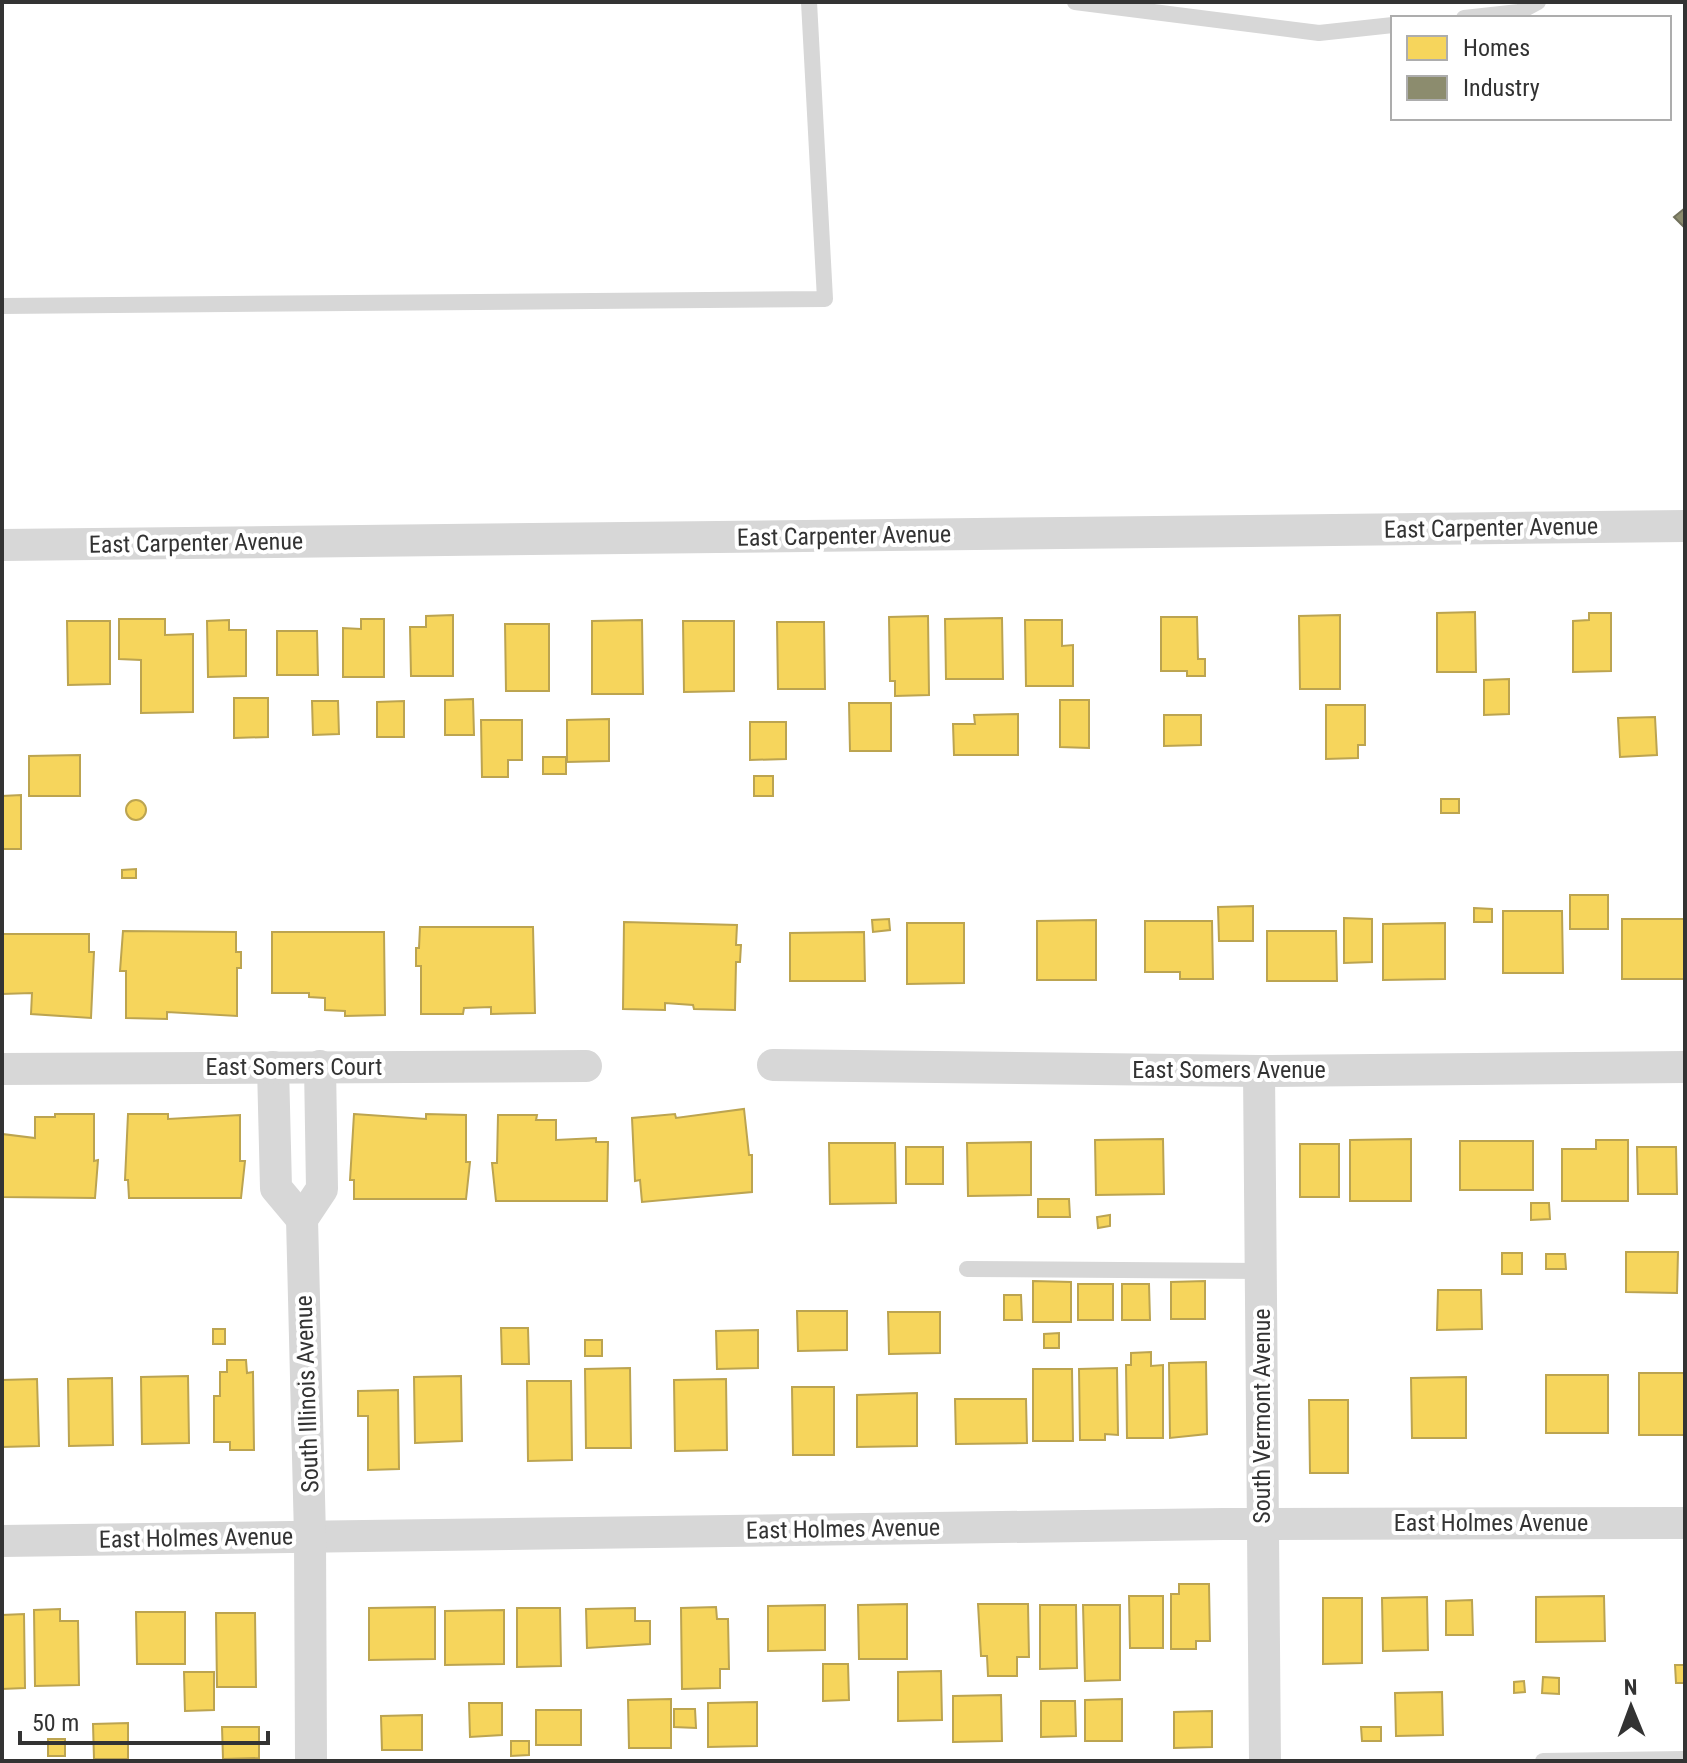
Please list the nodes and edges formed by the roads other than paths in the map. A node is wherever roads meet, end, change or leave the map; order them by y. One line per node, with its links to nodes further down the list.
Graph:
1 (809, 2): 2 (lane); 7 (lane)
2 (822, 2)
3 (1075, 2): 6 (lane)
4 (1538, 2): 5 (lane)
5 (1482, 16)
6 (1391, 25)
7 (2, 306)
8 (1685, 526): 9 (street, East Carpenter Avenue)
9 (2, 545)
10 (767, 1065): 16 (street, East Somers Avenue)
11 (320, 1066): 12 (street, East Somers Court); 13 (street, East Somers Court); 17 (street)
12 (586, 1066)
13 (273, 1067): 15 (street, East Somers Court); 17 (street)
14 (1685, 1067): 16 (street, East Somers Avenue)
15 (2, 1069)
16 (1259, 1071): 19 (street, South Vermont Avenue)
17 (302, 1219): 22 (street, South Illinois Avenue)
18 (967, 1269): 19 (lane)
19 (1261, 1271): 21 (street, South Vermont Avenue)
20 (1685, 1523): 21 (street, East Holmes Avenue)
21 (1263, 1524): 22 (street, East Holmes Avenue); 26 (street, South Vermont Avenue)
22 (310, 1536): 23 (street, East Holmes Avenue); 25 (street, South Illinois Avenue)
23 (2, 1541)
24 (1685, 1759): 27 (lane)
25 (311, 1761)
26 (1265, 1761)
27 (1543, 1761)

